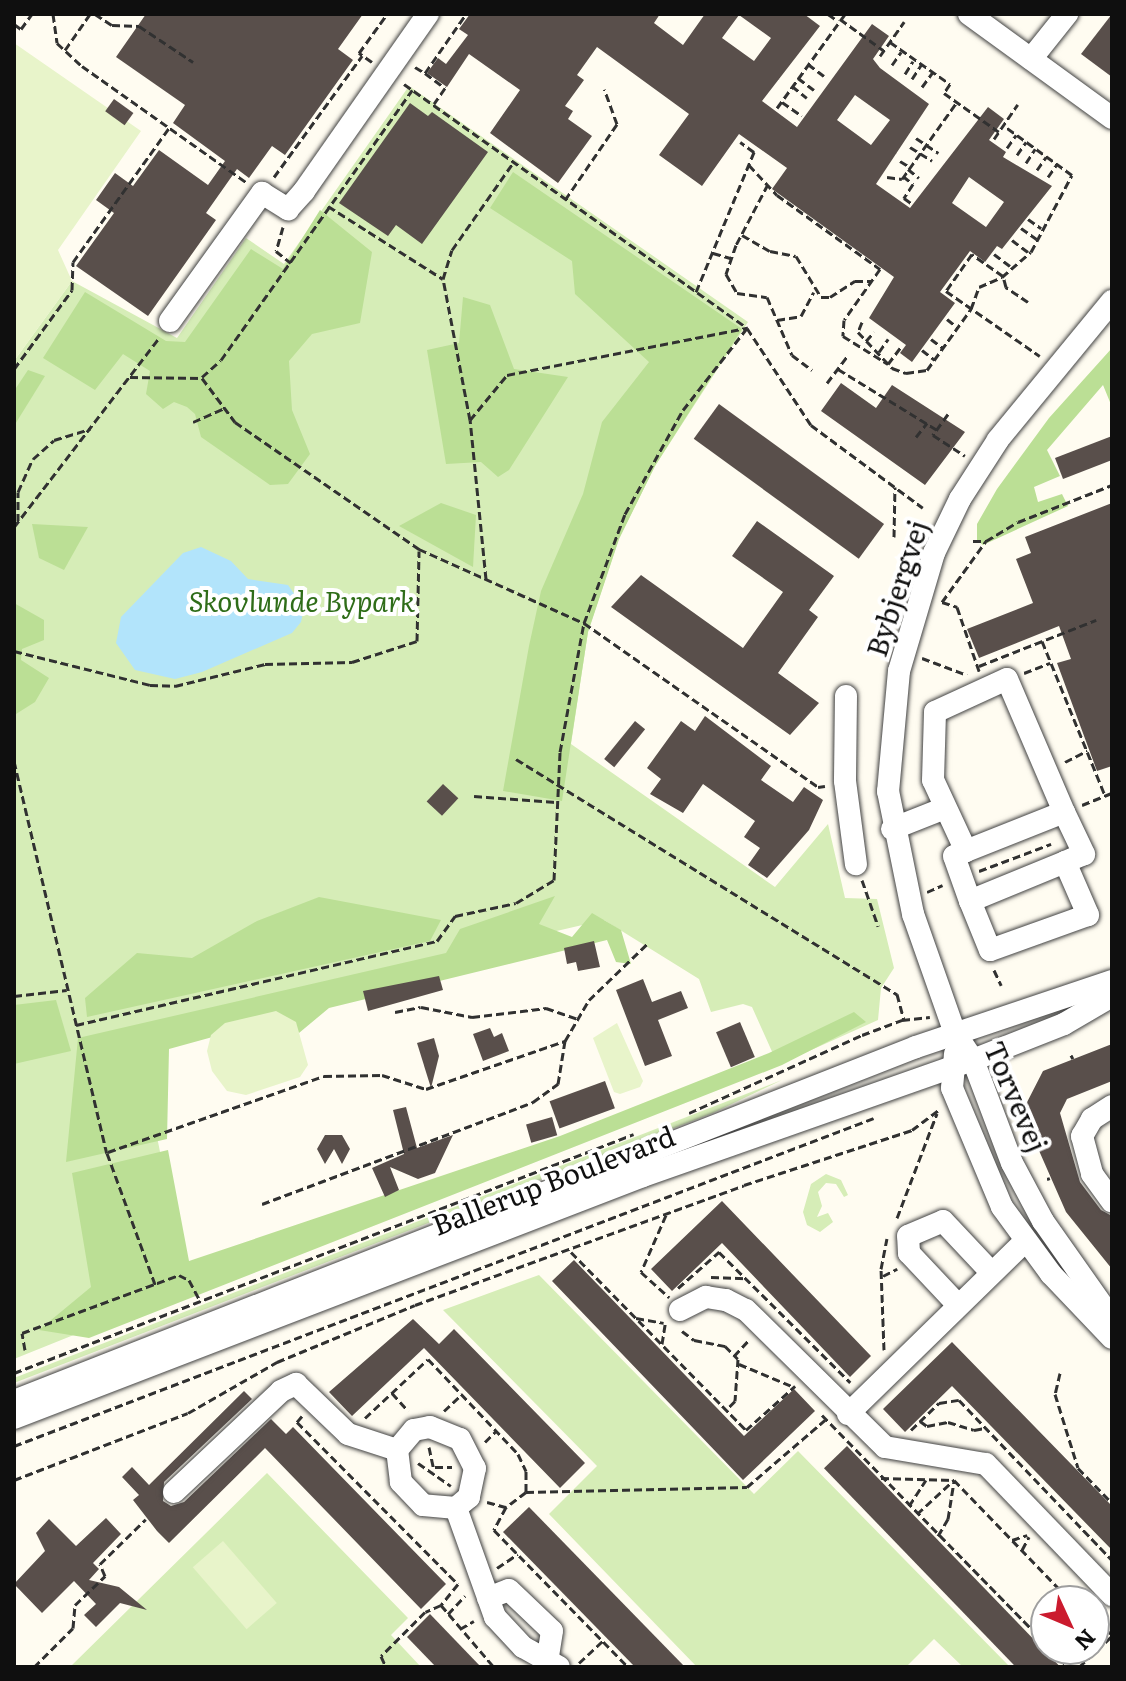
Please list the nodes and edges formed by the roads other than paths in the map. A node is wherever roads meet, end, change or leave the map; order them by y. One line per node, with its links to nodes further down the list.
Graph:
1 (428, 14): 7 (street)
2 (969, 14): 4 (street)
3 (1067, 14): 4 (street)
4 (1031, 59): 5 (street)
5 (1112, 118)
6 (1112, 301): 11 (street, Bybjergvej)
7 (170, 321)
8 (846, 696): 14 (street)
9 (945, 808): 10 (street); 11 (street); 12 (street)
10 (1064, 812): 12 (street); 13 (street)
11 (892, 829): 18 (street, Bybjergvej)
12 (966, 851): 15 (street)
13 (1065, 862): 15 (street); 15 (street)
14 (856, 864)
15 (970, 901)
16 (1112, 981): 18 (street, Ballerup Boulevard)
17 (1112, 996): 19 (street, Ballerup Boulevard)
18 (952, 1024): 19 (street, Torvevej); 28 (street, Ballerup Boulevard)
19 (960, 1071): 22 (street, Torvevej); 26 (street, Torvevej); 30 (street, Ballerup Boulevard)
20 (1112, 1106): 21 (street)
21 (1112, 1202)
22 (1024, 1242): 23 (street); 27 (street, Torvevej)
23 (990, 1271): 24 (street); 24 (street)
24 (957, 1304): 29 (street)
25 (670, 1315): 29 (street)
26 (1112, 1319)
27 (1112, 1338)
28 (14, 1401)
29 (848, 1414): 34 (street)
30 (14, 1418)
31 (397, 1450): 32 (street); 33 (street); 33 (street)
32 (174, 1492)
33 (456, 1508): 35 (street)
34 (1112, 1595)
35 (488, 1598): 36 (street); 36 (street)
36 (553, 1664)

